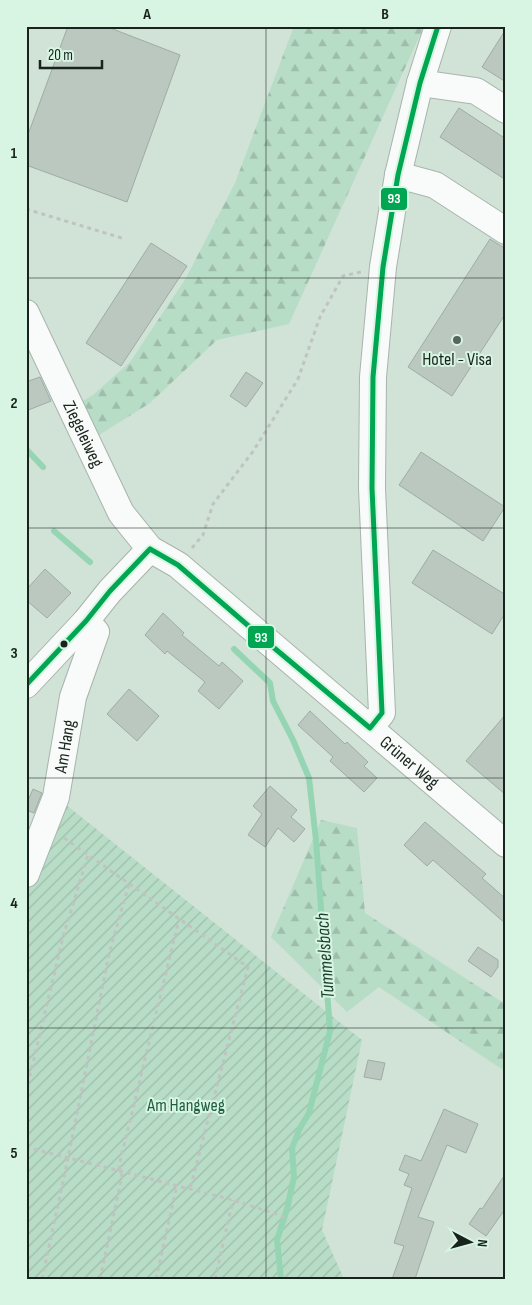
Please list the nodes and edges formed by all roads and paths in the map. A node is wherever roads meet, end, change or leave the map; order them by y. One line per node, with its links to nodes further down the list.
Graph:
1 (206, 26): 3 (path)
2 (438, 26): 4 (street)
3 (212, 28)
4 (420, 83): 5 (street); 6 (street)
5 (506, 110)
6 (398, 175): 8 (street); 10 (street)
7 (26, 209): 9 (path)
8 (506, 231)
9 (125, 240)
10 (383, 267): 13 (path); 16 (street)
11 (26, 313): 12 (street, Ziegeleiweg)
12 (150, 549): 13 (street, Grüner Weg); 14 (street)
13 (178, 565): 16 (street, Grüner Weg)
14 (86, 621): 15 (street); 17 (street, Am Hang)
15 (26, 685)
16 (370, 728): 18 (street, Grüner Weg)
17 (45, 825): 19 (path); 20 (street, Am Hang)
18 (506, 844)
19 (88, 855): 21 (path); 23 (path)
20 (26, 874)
21 (129, 884): 22 (path); 25 (path)
22 (179, 919): 26 (path); 28 (path)
23 (26, 1092)
24 (26, 1148): 25 (path)
25 (68, 1158): 26 (path); 31 (path)
26 (120, 1170): 27 (path); 32 (path)
27 (177, 1185): 28 (path); 33 (path)
28 (190, 1189): 29 (path)
29 (233, 1200): 30 (path); 34 (path)
30 (288, 1220)
31 (42, 1279)
32 (100, 1279)
33 (156, 1279)
34 (215, 1279)

